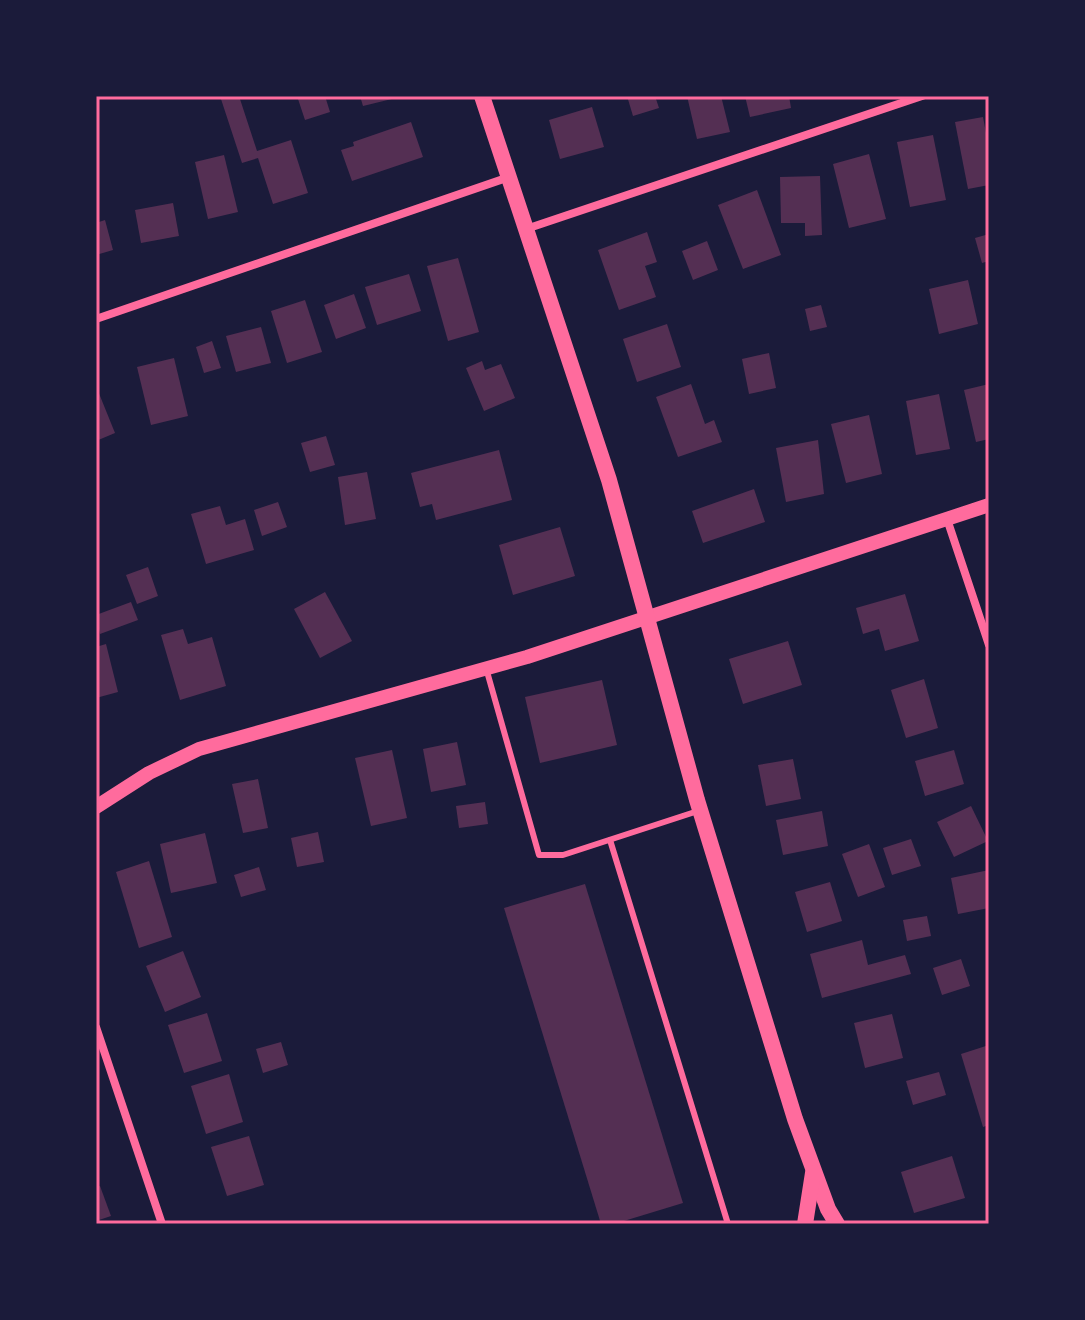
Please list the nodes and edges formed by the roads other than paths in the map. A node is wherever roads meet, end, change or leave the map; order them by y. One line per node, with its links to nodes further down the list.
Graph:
1 (482, 96): 3 (main road)
2 (922, 96): 4 (street)
3 (509, 177): 4 (main road); 5 (street)
4 (526, 229): 8 (main road)
5 (96, 319)
6 (989, 505): 7 (street)
7 (947, 519): 8 (street); 9 (street)
8 (647, 618): 10 (street); 12 (main road)
9 (989, 645)
10 (486, 668): 11 (street); 13 (lane)
11 (96, 807)
12 (700, 810): 13 (lane); 15 (main road)
13 (610, 840): 17 (lane)
14 (96, 1027): 16 (street)
15 (813, 1171): 18 (main road); 19 (main road)
16 (162, 1224)
17 (728, 1224)
18 (805, 1224)
19 (837, 1224)

